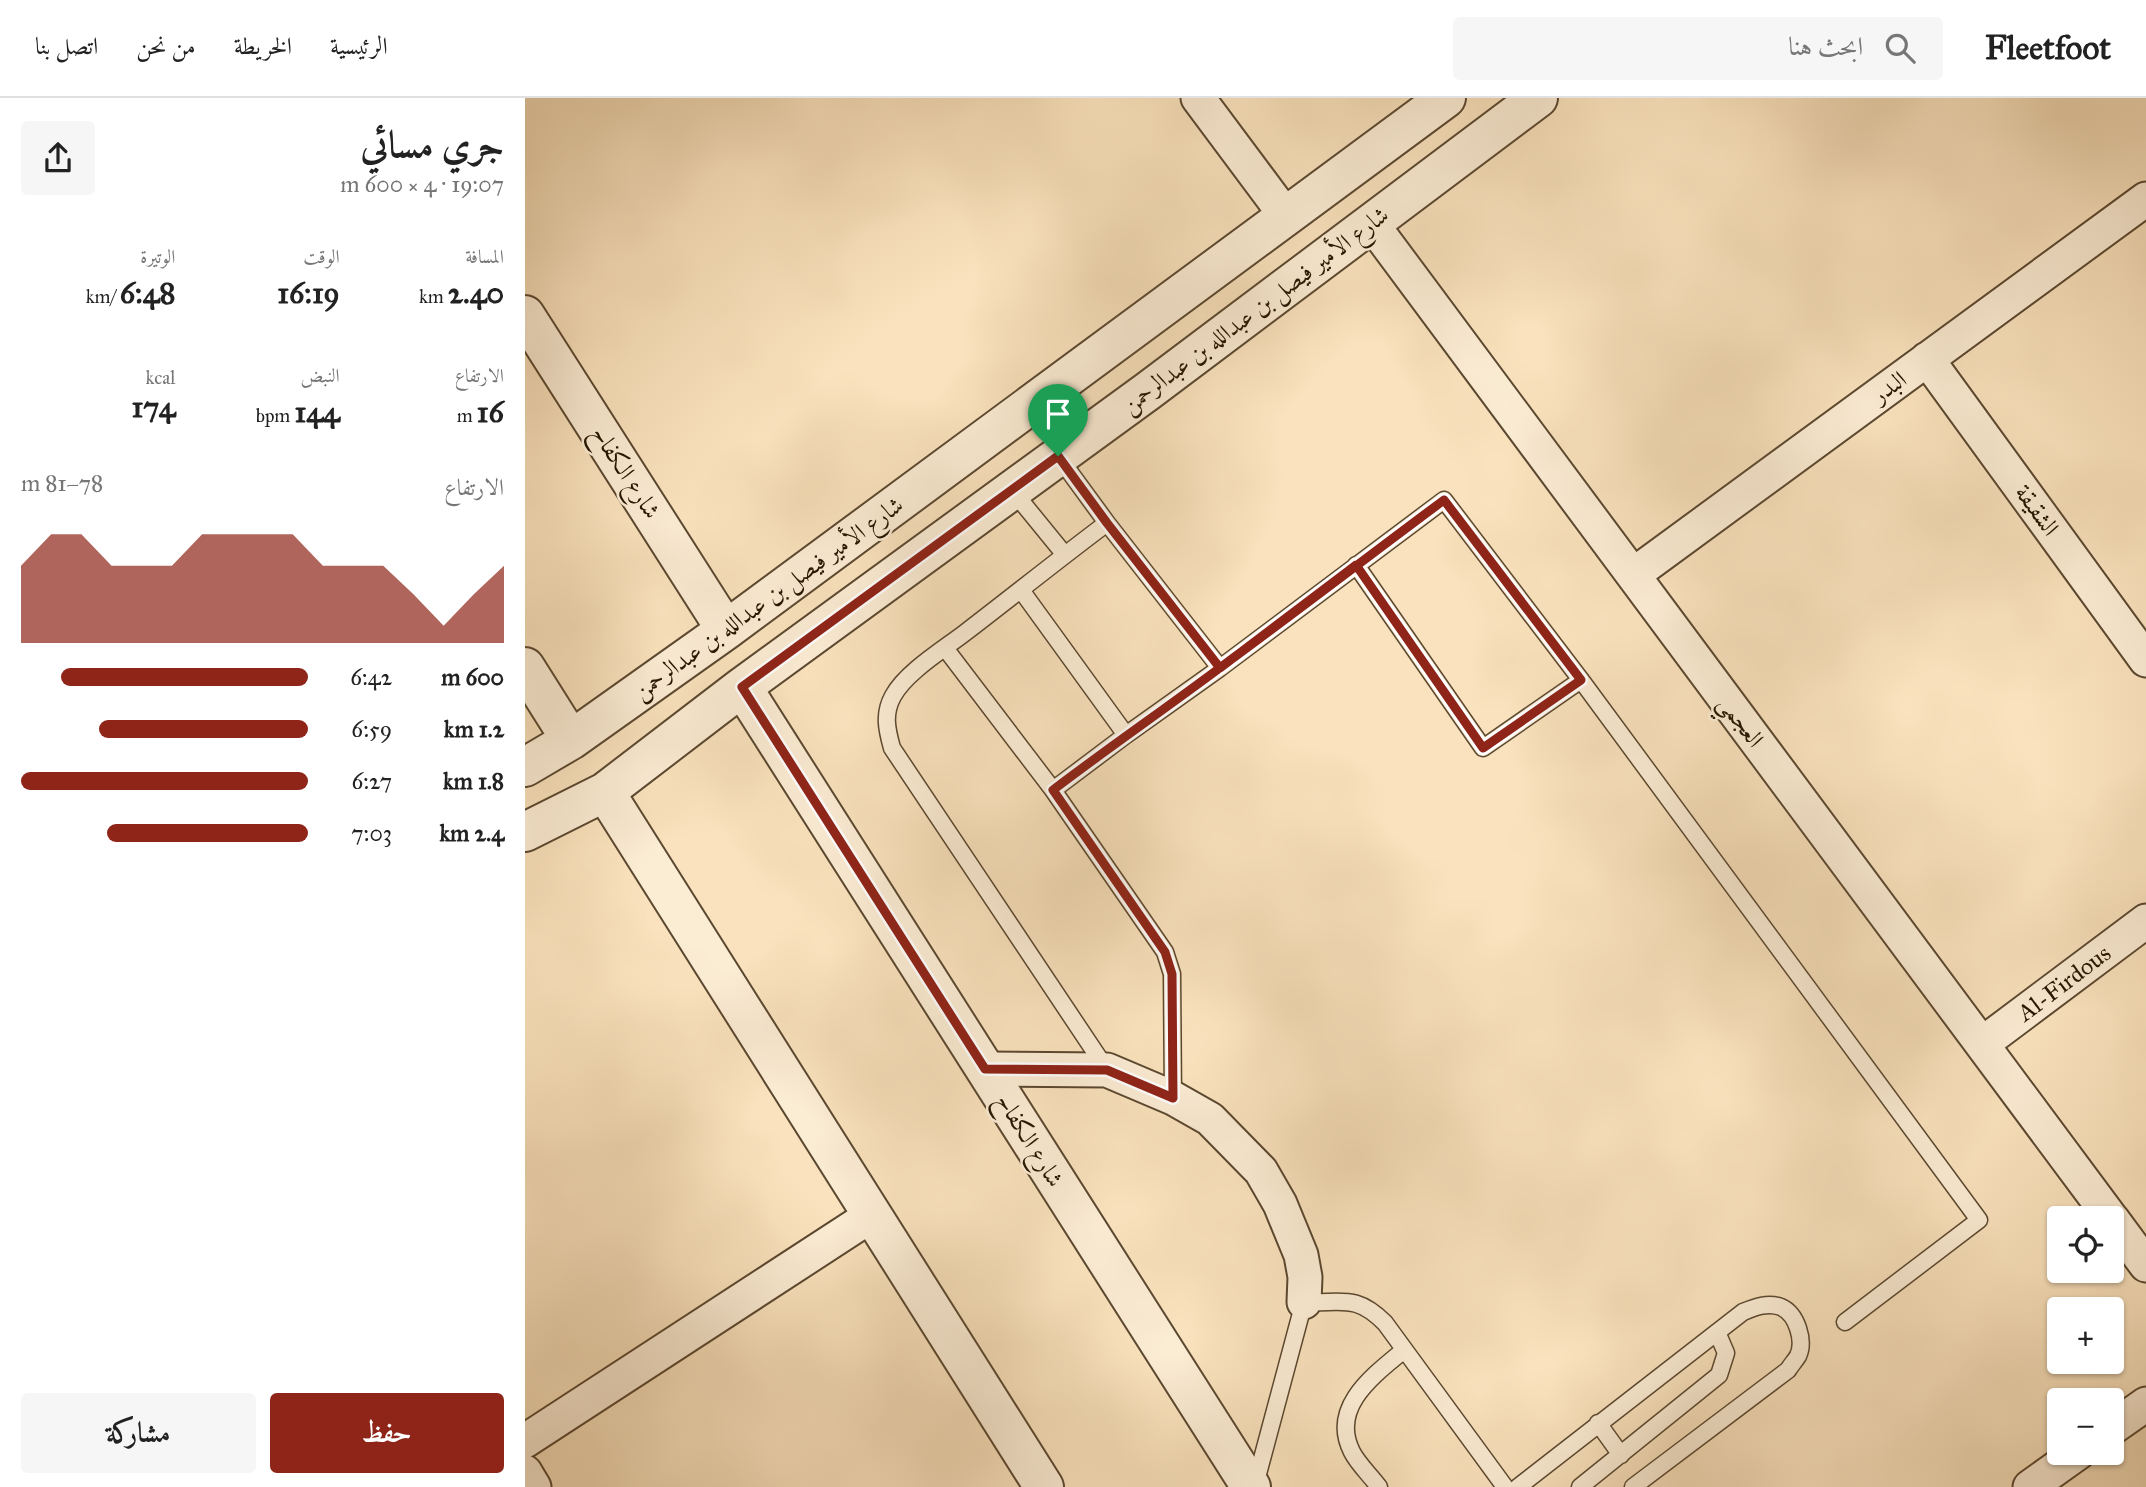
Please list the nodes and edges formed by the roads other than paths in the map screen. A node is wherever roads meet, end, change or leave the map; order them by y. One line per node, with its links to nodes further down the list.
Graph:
1 (1198, 98): 5 (street)
2 (1446, 98): 5 (street, شارع الأمير فيصل بن عبدالله بن عبدالرحمن)
3 (1538, 98): 6 (street, شارع الأمير فيصل بن عبدالله بن عبدالرحمن)
4 (2146, 199): 9 (street, البدر)
5 (1286, 216): 8 (street, شارع الأمير فيصل بن عبدالله بن عبدالرحمن)
6 (1372, 224): 10 (street, شارع الأمير فيصل بن عبدالله بن عبدالرحمن); 16 (street, العجمي)
7 (525, 315): 18 (street, شارع الكفاح)
8 (1114, 343): 10 (street); 18 (street, شارع الأمير فيصل بن عبدالله بن عبدالرحمن)
9 (1927, 359): 16 (street, البدر); 20 (street, الشقيقة)
10 (1148, 391): 11 (street, شارع الأمير فيصل بن عبدالله بن عبدالرحمن)
11 (1058, 456): 12 (street, شارع الأمير فيصل بن عبدالله بن عبدالرحمن); 13 (lane)
12 (1012, 490): 14 (lane); 24 (street, شارع الأمير فيصل بن عبدالله بن عبدالرحمن)
13 (1107, 523): 14 (lane); 22 (lane)
14 (1065, 555): 17 (lane)
15 (1356, 565): 22 (lane); 23 (lane); 23 (lane)
16 (1633, 575): 32 (street, العجمي)
17 (1021, 590): 19 (lane); 25 (lane)
18 (726, 630): 26 (street, شارع الأمير فيصل بن عبدالله بن عبدالرحمن)
19 (945, 648): 28 (lane); 34 (lane)
20 (2146, 660)
21 (525, 667): 26 (street)
22 (1220, 668): 25 (lane)
23 (1581, 680): 41 (lane)
24 (742, 687): 29 (street, شارع الأمير فيصل بن عبدالله بن عبدالرحمن); 33 (street, شارع الكفاح)
25 (1126, 734): 28 (lane)
26 (571, 740): 27 (street, شارع الأمير فيصل بن عبدالله بن عبدالرحمن)
27 (525, 767)
28 (1053, 790): 35 (lane)
29 (605, 792): 30 (street, شارع الأمير فيصل بن عبدالله بن عبدالرحمن); 37 (street)
30 (525, 832)
31 (2146, 921): 32 (street, Al-Firdous)
32 (1982, 1044): 36 (street, العجمي)
33 (985, 1069): 34 (street); 53 (street, شارع الكفاح)
34 (1107, 1070): 35 (street)
35 (1173, 1098): 40 (street)
36 (2102, 1206)
37 (872, 1215): 47 (street); 52 (street)
38 (2124, 1235): 39 (street, العجمي)
39 (2146, 1265)
40 (1304, 1302): 43 (lane); 53 (lane)
41 (1845, 1322)
42 (1717, 1332): 46 (lane); 48 (lane); 58 (lane)
43 (1404, 1350): 54 (lane); 55 (lane)
44 (2146, 1404): 45 (street)
45 (2124, 1420)
46 (1598, 1423): 48 (lane); 56 (lane)
47 (525, 1441)
48 (1621, 1455): 57 (lane)
49 (2061, 1465): 59 (street)
50 (525, 1472): 51 (street)
51 (534, 1487)
52 (1044, 1487)
53 (1253, 1487)
54 (1379, 1487)
55 (1505, 1487)
56 (1518, 1487)
57 (1580, 1487)
58 (1633, 1487)
59 (2031, 1487)

